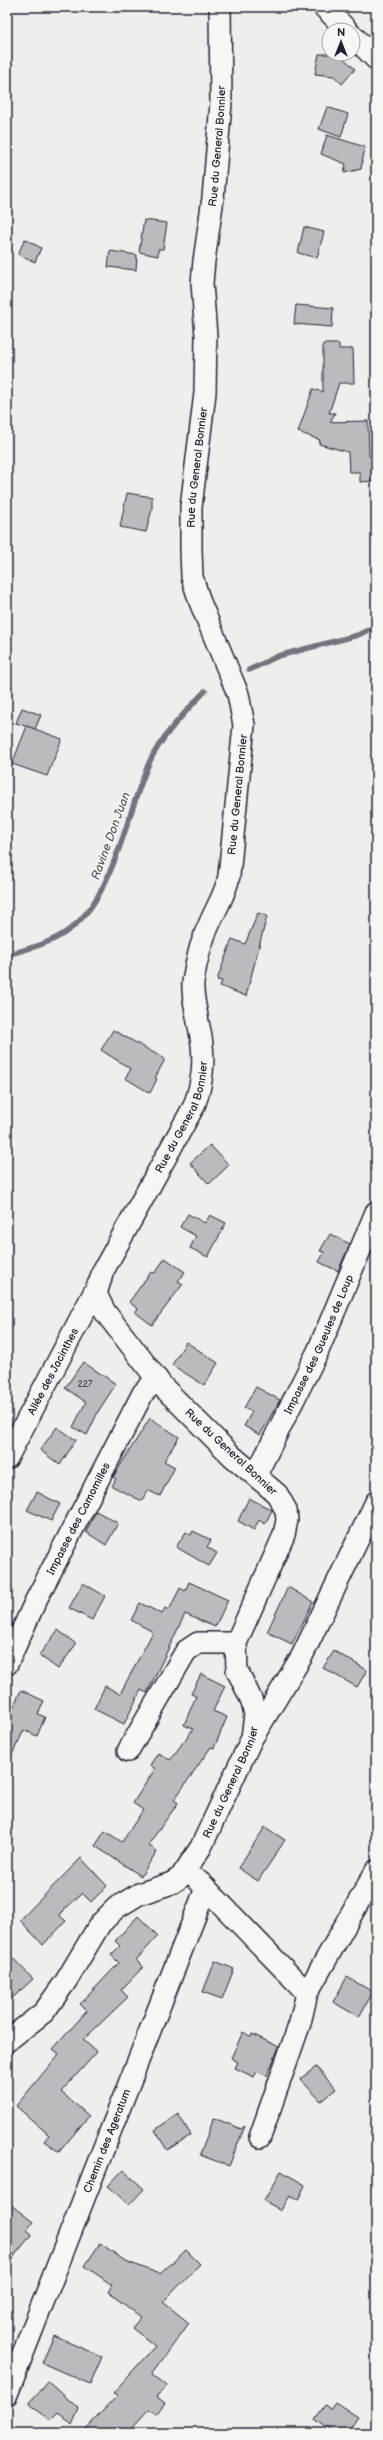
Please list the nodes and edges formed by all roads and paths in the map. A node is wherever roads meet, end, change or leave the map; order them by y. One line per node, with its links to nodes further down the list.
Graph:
1 (220, 7): 7 (street, Rue du General Bonnier)
2 (324, 7): 3 (street)
3 (339, 22)
4 (361, 44): 5 (street)
5 (376, 59)
6 (376, 1212): 10 (street, Impasse des Gueules de Loup)
7 (98, 1285): 8 (street, Rue du General Bonnier); 9 (street, Allée des Jacinthes)
8 (157, 1379): 10 (street, Rue du General Bonnier); 13 (street, Impasse des Camomilles)
9 (7, 1458)
10 (256, 1475): 12 (street, Rue du General Bonnier)
11 (376, 1502): 14 (street)
12 (236, 1643): 14 (street, Rue du General Bonnier); 15 (street)
13 (7, 1664)
14 (252, 1738): 16 (street, Rue du General Bonnier)
15 (128, 1751)
16 (188, 1870): 18 (street); 20 (street, Rue du General Bonnier)
17 (376, 1870): 19 (street)
18 (206, 1888): 19 (street); 22 (street, Chemin des Ageratum)
19 (307, 1993): 21 (street)
20 (7, 2041)
21 (260, 2137)
22 (7, 2394)

